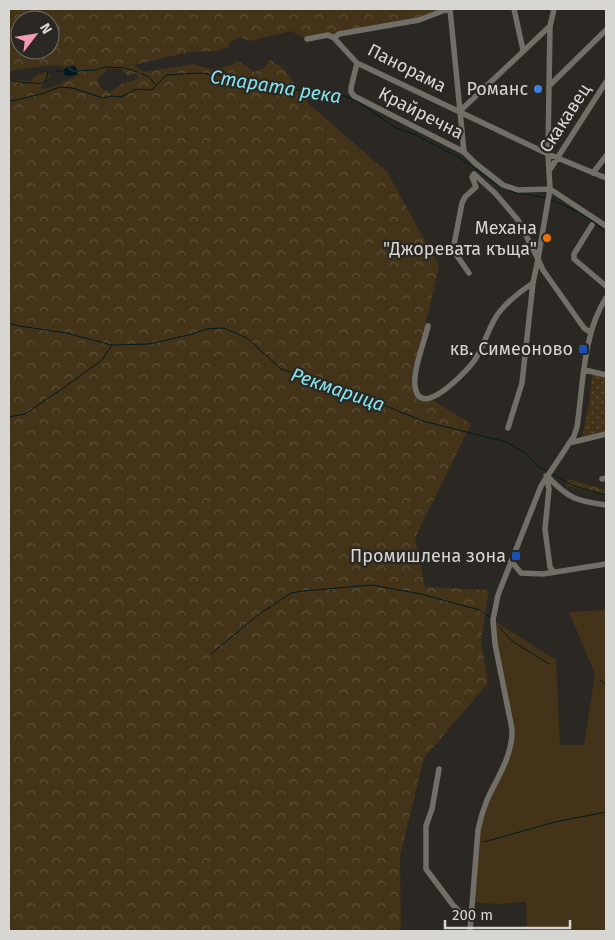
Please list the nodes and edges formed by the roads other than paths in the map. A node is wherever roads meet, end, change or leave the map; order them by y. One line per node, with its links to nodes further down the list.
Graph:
1 (449, 9): 6 (street); 12 (street)
2 (514, 9): 8 (street)
3 (554, 9): 4 (street)
4 (550, 26): 8 (street); 11 (street)
5 (606, 30): 11 (street)
6 (334, 38): 7 (street); 9 (street, Панорама)
7 (307, 39)
8 (523, 50): 12 (street)
9 (357, 63): 12 (street, Панорама); 13 (street, Крайречна)
10 (606, 82): 16 (street, Скакавец)
11 (548, 86): 14 (street)
12 (460, 111): 13 (street); 14 (street, Панорама)
13 (464, 152): 20 (street, Крайречна)
14 (548, 154): 16 (street, Панорама); 17 (street)
15 (606, 156): 18 (street)
16 (557, 158): 17 (street, Скакавец); 18 (street, Панорама)
17 (549, 171): 20 (street)
18 (593, 173): 19 (street, Панорама)
19 (606, 178)
20 (550, 189): 22 (street); 23 (street)
21 (592, 226): 26 (street)
22 (606, 226)
23 (538, 260): 24 (street); 25 (street); 29 (street)
24 (469, 273)
25 (533, 283): 28 (street); 32 (street)
26 (606, 286)
27 (606, 298): 29 (street)
28 (428, 326)
29 (591, 333): 30 (street)
30 (584, 370): 31 (street); 34 (street)
31 (606, 375)
32 (508, 428)
33 (606, 434): 34 (street)
34 (569, 443): 35 (street)
35 (548, 473): 36 (street); 37 (street); 39 (street)
36 (606, 505)
37 (511, 561): 39 (street); 41 (street)
38 (606, 564): 39 (street)
39 (553, 571)
40 (439, 769): 41 (street)
41 (472, 913): 42 (street)
42 (470, 931)

